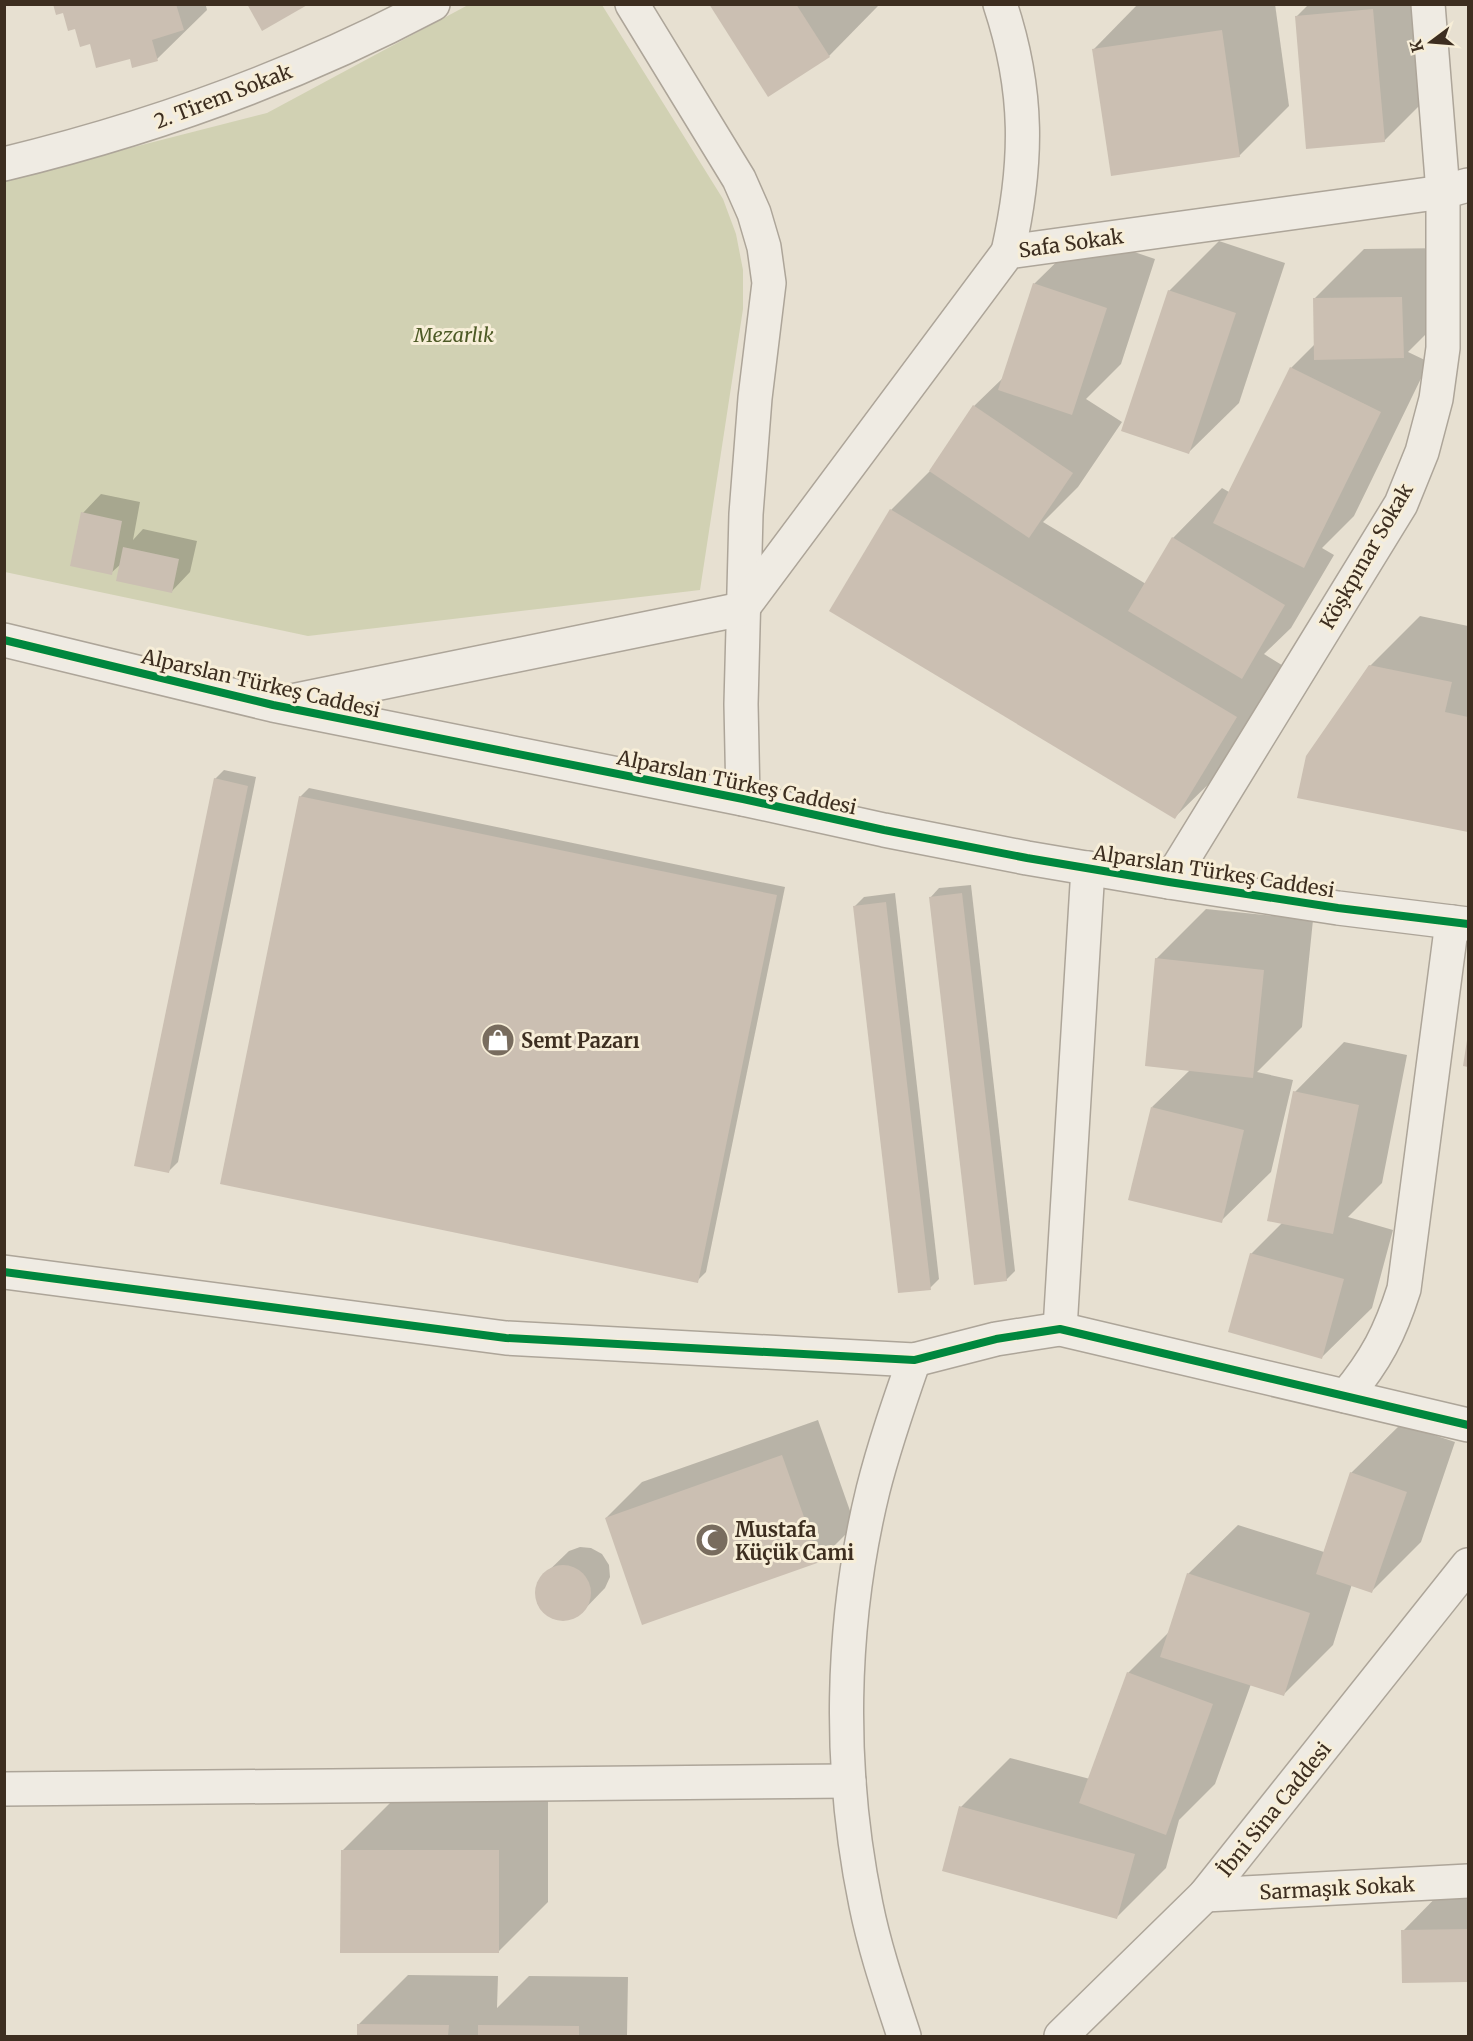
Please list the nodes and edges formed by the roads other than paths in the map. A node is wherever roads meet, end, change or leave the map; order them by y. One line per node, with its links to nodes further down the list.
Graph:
1 (433, 4): 5 (street, 2. Tirem Sokak)
2 (632, 4): 8 (street)
3 (1000, 4): 7 (street)
4 (1428, 4): 6 (street, Köşkpınar Sokak)
5 (4, 164)
6 (1456, 189): 7 (street, Safa Sokak); 13 (street, Köşkpınar Sokak)
7 (1008, 252): 8 (street, Safa Sokak)
8 (742, 609): 10 (street); 11 (street)
9 (4, 640): 10 (street, Alparslan Türkeş Caddesi)
10 (273, 705): 11 (street, Alparslan Türkeş Caddesi)
11 (743, 799): 12 (street, Alparslan Türkeş Caddesi)
12 (1088, 868): 13 (street, Alparslan Türkeş Caddesi); 16 (street)
13 (1169, 882): 14 (street, Alparslan Türkeş Caddesi)
14 (1460, 923): 18 (street)
15 (4, 1272): 17 (street)
16 (1060, 1329): 17 (street); 18 (street)
17 (914, 1360): 21 (street)
18 (1346, 1396): 19 (street)
19 (1468, 1425)
20 (1468, 1565): 24 (street, İbni Sina Caddesi)
21 (849, 1781): 22 (street); 25 (street)
22 (4, 1789)
23 (1468, 1881): 24 (street, Sarmaşık Sokak)
24 (1205, 1895): 26 (street, İbni Sina Caddesi)
25 (904, 2037)
26 (1061, 2037)

